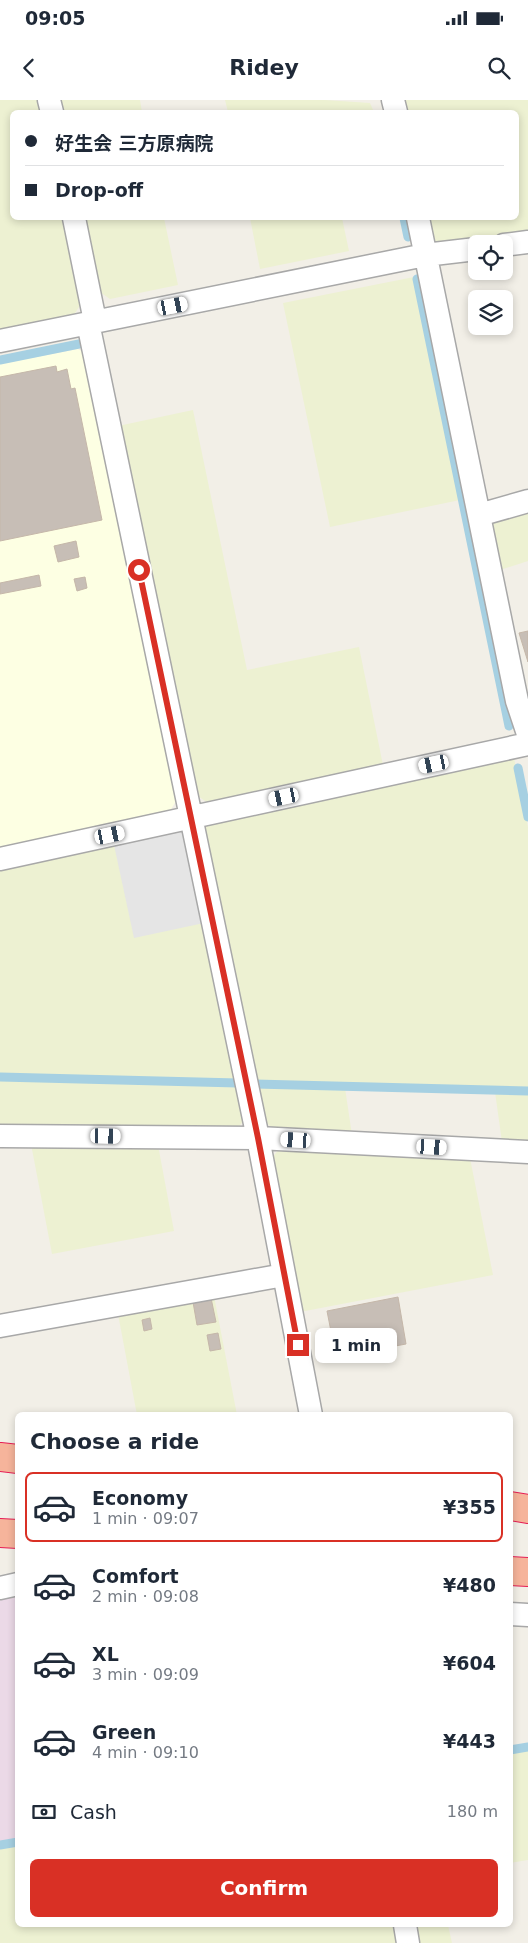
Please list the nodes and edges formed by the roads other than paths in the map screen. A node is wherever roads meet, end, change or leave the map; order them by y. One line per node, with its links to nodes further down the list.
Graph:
1 (74, 220): 7 (street)
2 (418, 220): 6 (street)
3 (528, 242): 4 (street)
4 (513, 244)
5 (468, 250): 6 (street)
6 (425, 255): 7 (street); 10 (street)
7 (91, 322): 8 (street); 14 (street)
8 (0, 340)
9 (528, 501): 10 (street)
10 (479, 515): 11 (street)
11 (523, 699): 12 (street)
12 (528, 734)
13 (528, 744): 14 (street)
14 (191, 817): 15 (street); 17 (street)
15 (0, 859)
16 (0, 1136): 17 (street)
17 (258, 1138): 18 (street); 19 (street)
18 (528, 1152)
19 (284, 1274): 20 (street); 21 (street)
20 (0, 1326)
21 (310, 1412)
22 (0, 1457): 23 (highway)
23 (15, 1459)
24 (513, 1496): 25 (highway)
25 (528, 1497)
26 (513, 1506): 27 (highway)
27 (528, 1509)
28 (0, 1533): 29 (highway)
29 (15, 1534)
30 (513, 1571): 31 (highway)
31 (528, 1572)
32 (15, 1585): 33 (street)
33 (0, 1588)
34 (513, 1614): 35 (street)
35 (528, 1615)
36 (405, 1927): 37 (street)
37 (408, 1943)

